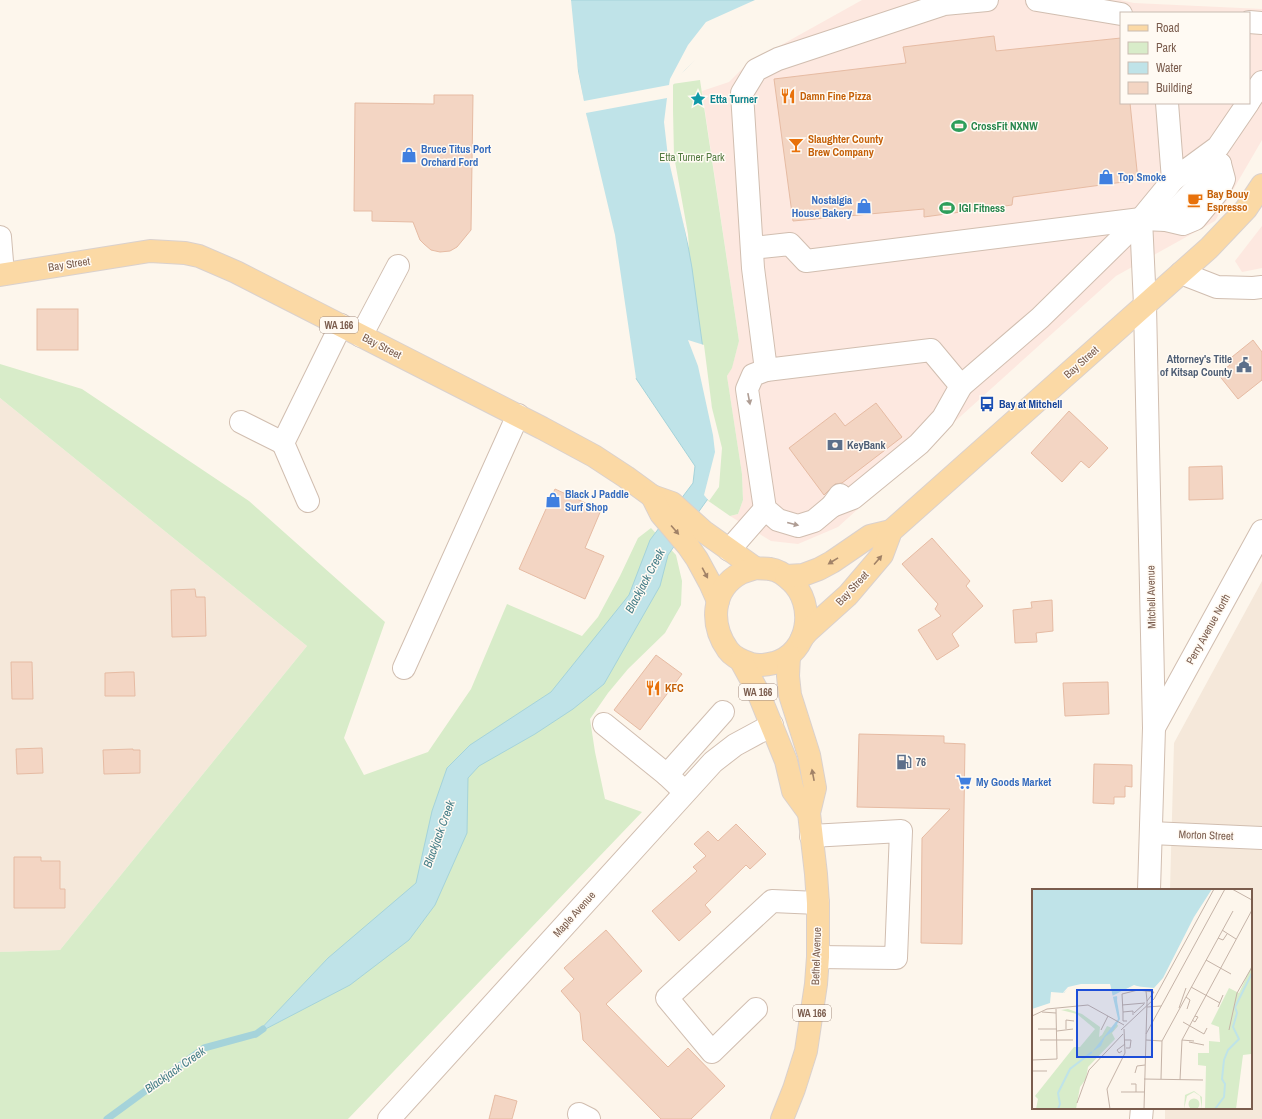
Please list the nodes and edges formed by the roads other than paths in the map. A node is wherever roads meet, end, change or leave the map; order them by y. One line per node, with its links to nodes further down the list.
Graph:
1 (987, 0): 15 (street)
2 (1037, 0): 3 (street)
3 (1120, 14)
4 (1250, 22): 5 (street)
5 (1262, 23)
6 (1262, 82): 7 (street)
7 (1250, 99)
8 (1167, 104): 10 (street)
9 (1247, 104): 10 (street)
10 (1173, 180): 12 (street)
11 (1262, 186): 17 (main road, Bay Street)
12 (1141, 219): 13 (street); 15 (street); 20 (street, Mitchell Avenue); 24 (street)
13 (1166, 220)
14 (0, 237): 18 (street)
15 (752, 248): 23 (street)
16 (398, 266): 22 (street)
17 (1181, 273): 19 (street); 20 (main road, Bay Street)
18 (1, 274): 21 (main road, Bay Street / WA 166)
19 (1262, 287)
20 (1145, 305): 30 (main road, Bay Street); 44 (street, Mitchell Avenue)
21 (341, 325): 22 (main road, Bay Street / WA 166); 27 (street)
22 (362, 336): 25 (main road, Bay Street / WA 166)
23 (766, 370): 24 (street); 29 (street, one-way to 29)
24 (962, 386): 29 (street, one-way to 24)
25 (518, 415): 32 (main road, Bay Street / WA 166); 40 (street)
26 (241, 422): 27 (street)
27 (283, 443): 28 (street)
28 (308, 501)
29 (765, 509): 33 (street)
30 (891, 531): 35 (main road, Bay Street, one-way to 35); 37 (main road, Bay Street, one-way to 30)
31 (1262, 531): 44 (street, Perry Avenue North)
32 (696, 539): 33 (main road, Bay Street / WA 166); 36 (main road, Bay Street / WA 166, one-way to 36)
33 (729, 550): 34 (main road, Bay Street / WA 166)
34 (755, 568): 35 (main road, WA 166); 36 (main road, WA 166)
35 (786, 576): 37 (main road, WA 166)
36 (718, 601): 39 (main road, WA 166)
37 (802, 638): 38 (main road, WA 166)
38 (789, 656): 39 (main road, WA 166); 47 (main road, Bethel Avenue / WA 166, one-way to 38)
39 (741, 661): 43 (main road, WA 166)
40 (404, 668)
41 (723, 712): 45 (street)
42 (604, 724): 45 (street)
43 (772, 725): 46 (street, Maple Avenue); 47 (main road, WA 166)
44 (1154, 728): 48 (street, Mitchell Avenue)
45 (667, 775): 46 (street)
46 (685, 792): 55 (street, Maple Avenue)
47 (809, 813): 49 (main road, Bethel Avenue / WA 166)
48 (1151, 833): 50 (street, Morton Street); 51 (street, Mitchell Avenue)
49 (811, 836): 52 (main road, Bethel Avenue / WA 166); 53 (street)
50 (1262, 838)
51 (1149, 889)
52 (818, 903): 53 (main road, Bethel Avenue / WA 166); 54 (street)
53 (818, 957): 56 (main road, Bethel Avenue / WA 166)
54 (756, 1009)
55 (390, 1119)
56 (782, 1119)

